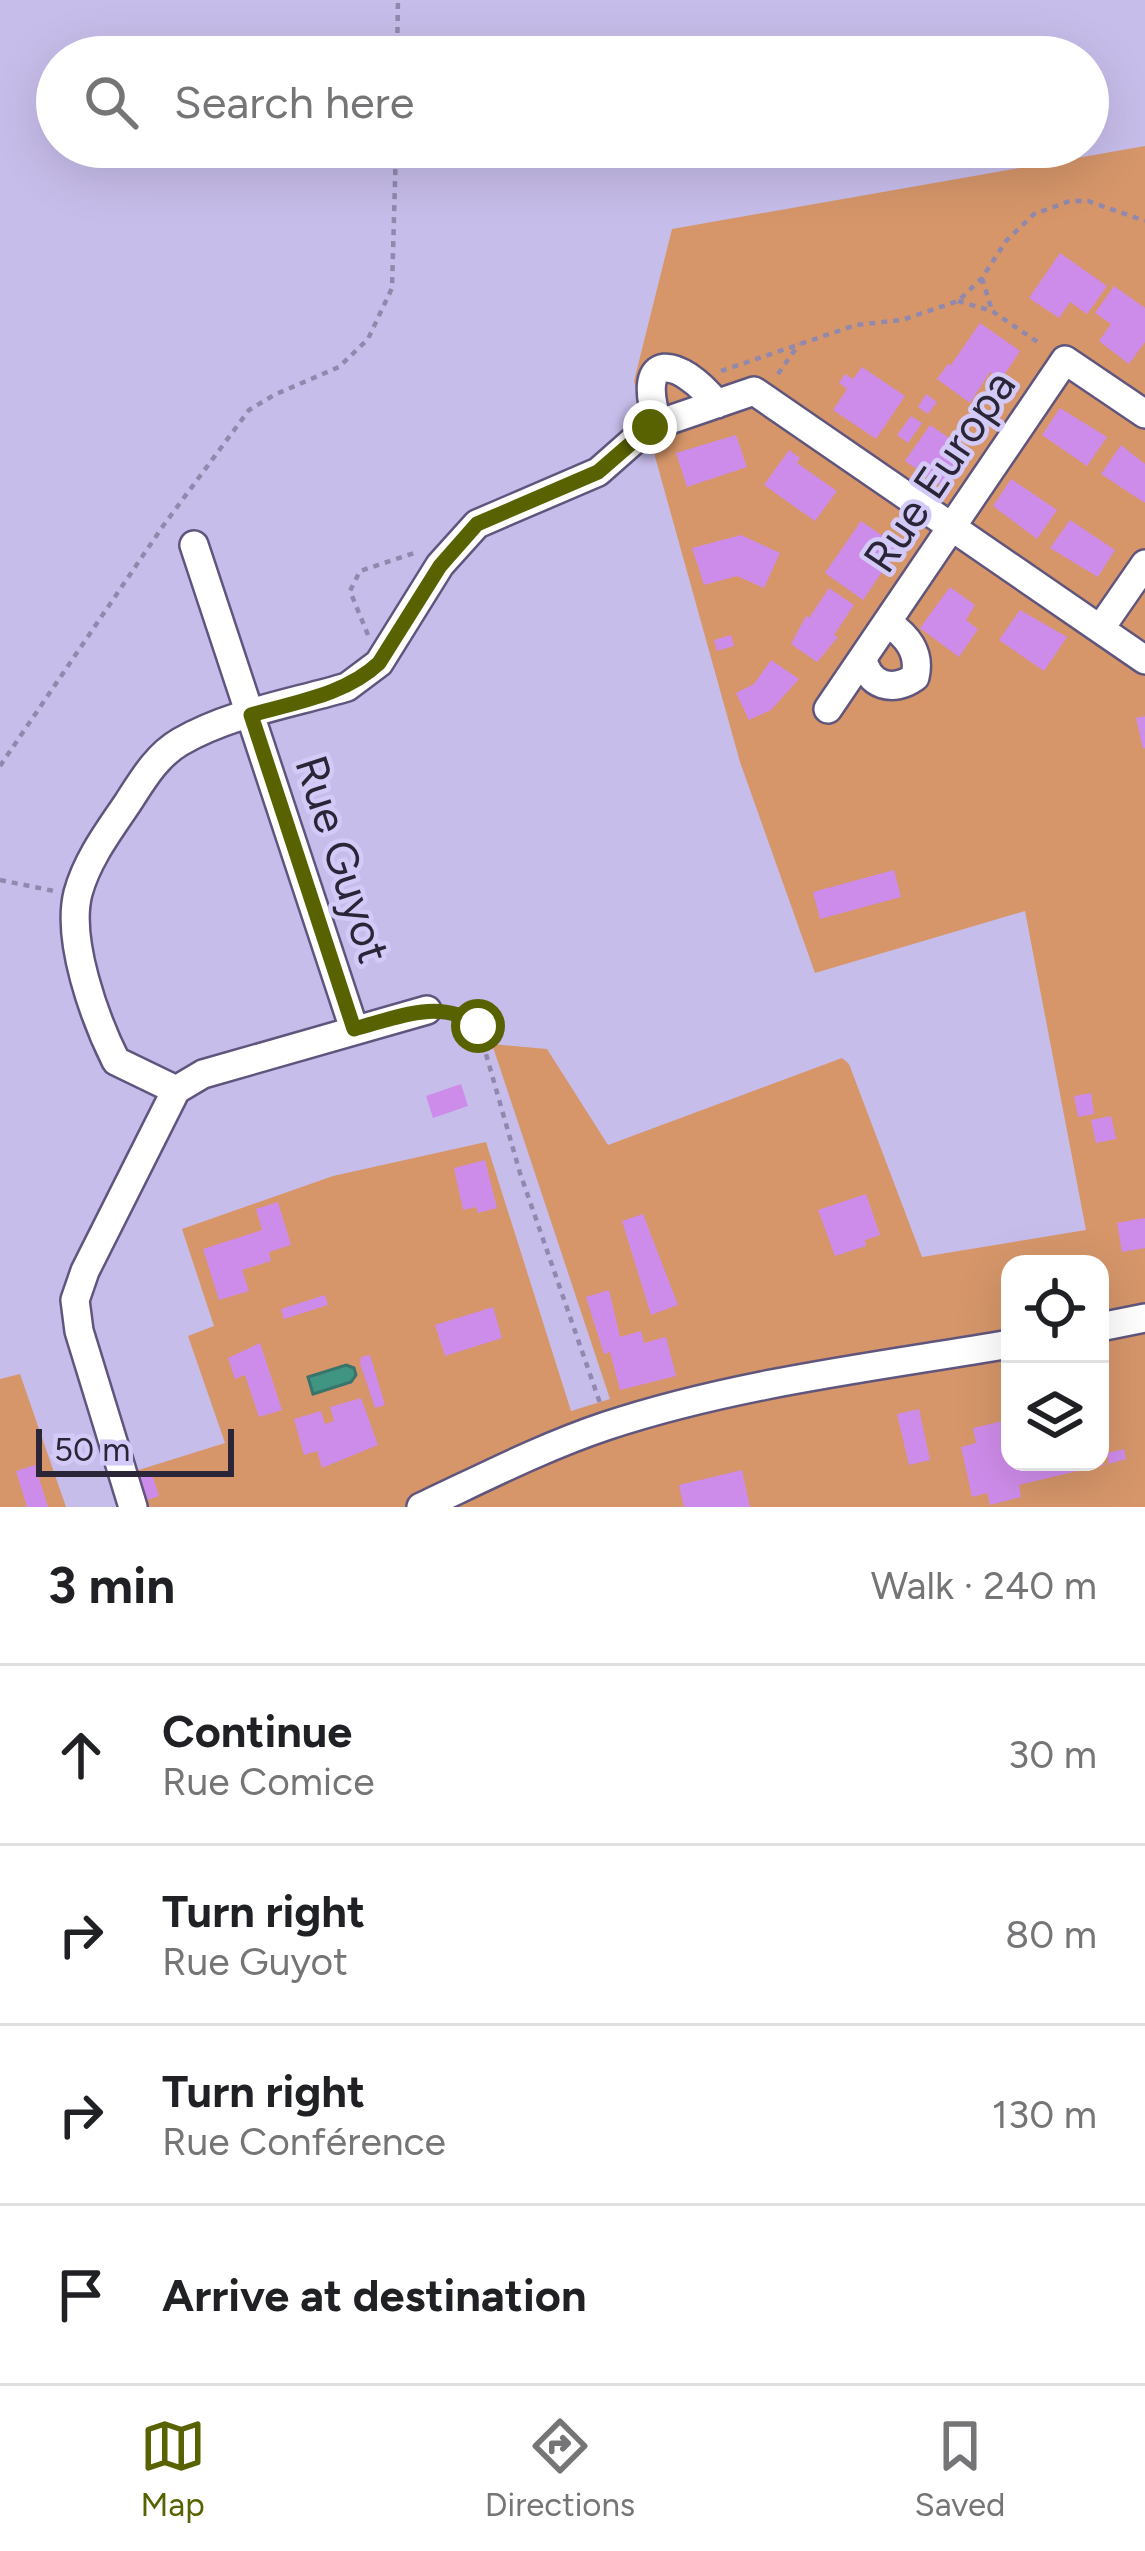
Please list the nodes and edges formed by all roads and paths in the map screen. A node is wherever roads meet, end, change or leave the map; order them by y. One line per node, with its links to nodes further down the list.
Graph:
1 (398, 0): 2 (path)
2 (397, 36)
3 (395, 168): 26 (path)
4 (1145, 220): 5 (path)
5 (982, 278): 6 (path); 7 (path)
6 (958, 301): 7 (path); 8 (path)
7 (992, 311): 9 (path)
8 (799, 344): 10 (path); 11 (path)
9 (1065, 360): 13 (street, Rue Europa); 15 (street, Rue Europa)
10 (697, 379): 12 (street); 14 (street)
11 (761, 397): 12 (street); 15 (street)
12 (717, 404): 14 (street)
13 (1145, 415)
14 (658, 424): 16 (street)
15 (951, 527): 19 (street, Rue Europa); 20 (street)
16 (461, 538): 23 (street); 23 (path)
17 (194, 545): 25 (street, Rue Guyot)
18 (1145, 564): 20 (street)
19 (887, 622): 21 (street, Rue Europa); 21 (street)
20 (1100, 629): 22 (street)
21 (862, 658): 24 (street, Rue Europa)
22 (1145, 660)
23 (379, 663): 25 (street)
24 (828, 710)
25 (251, 715): 28 (street, Rue Guyot); 30 (street, Rue Guyot)
26 (0, 766)
27 (0, 880): 28 (path)
28 (77, 896): 31 (street, Rue Guyot)
29 (427, 1010): 30 (street); 35 (path)
30 (354, 1029): 31 (street)
31 (176, 1090): 36 (street)
32 (1145, 1318): 33 (street)
33 (1109, 1325)
34 (1001, 1346): 35 (street)
35 (608, 1426): 37 (street)
36 (133, 1507)
37 (421, 1507)

